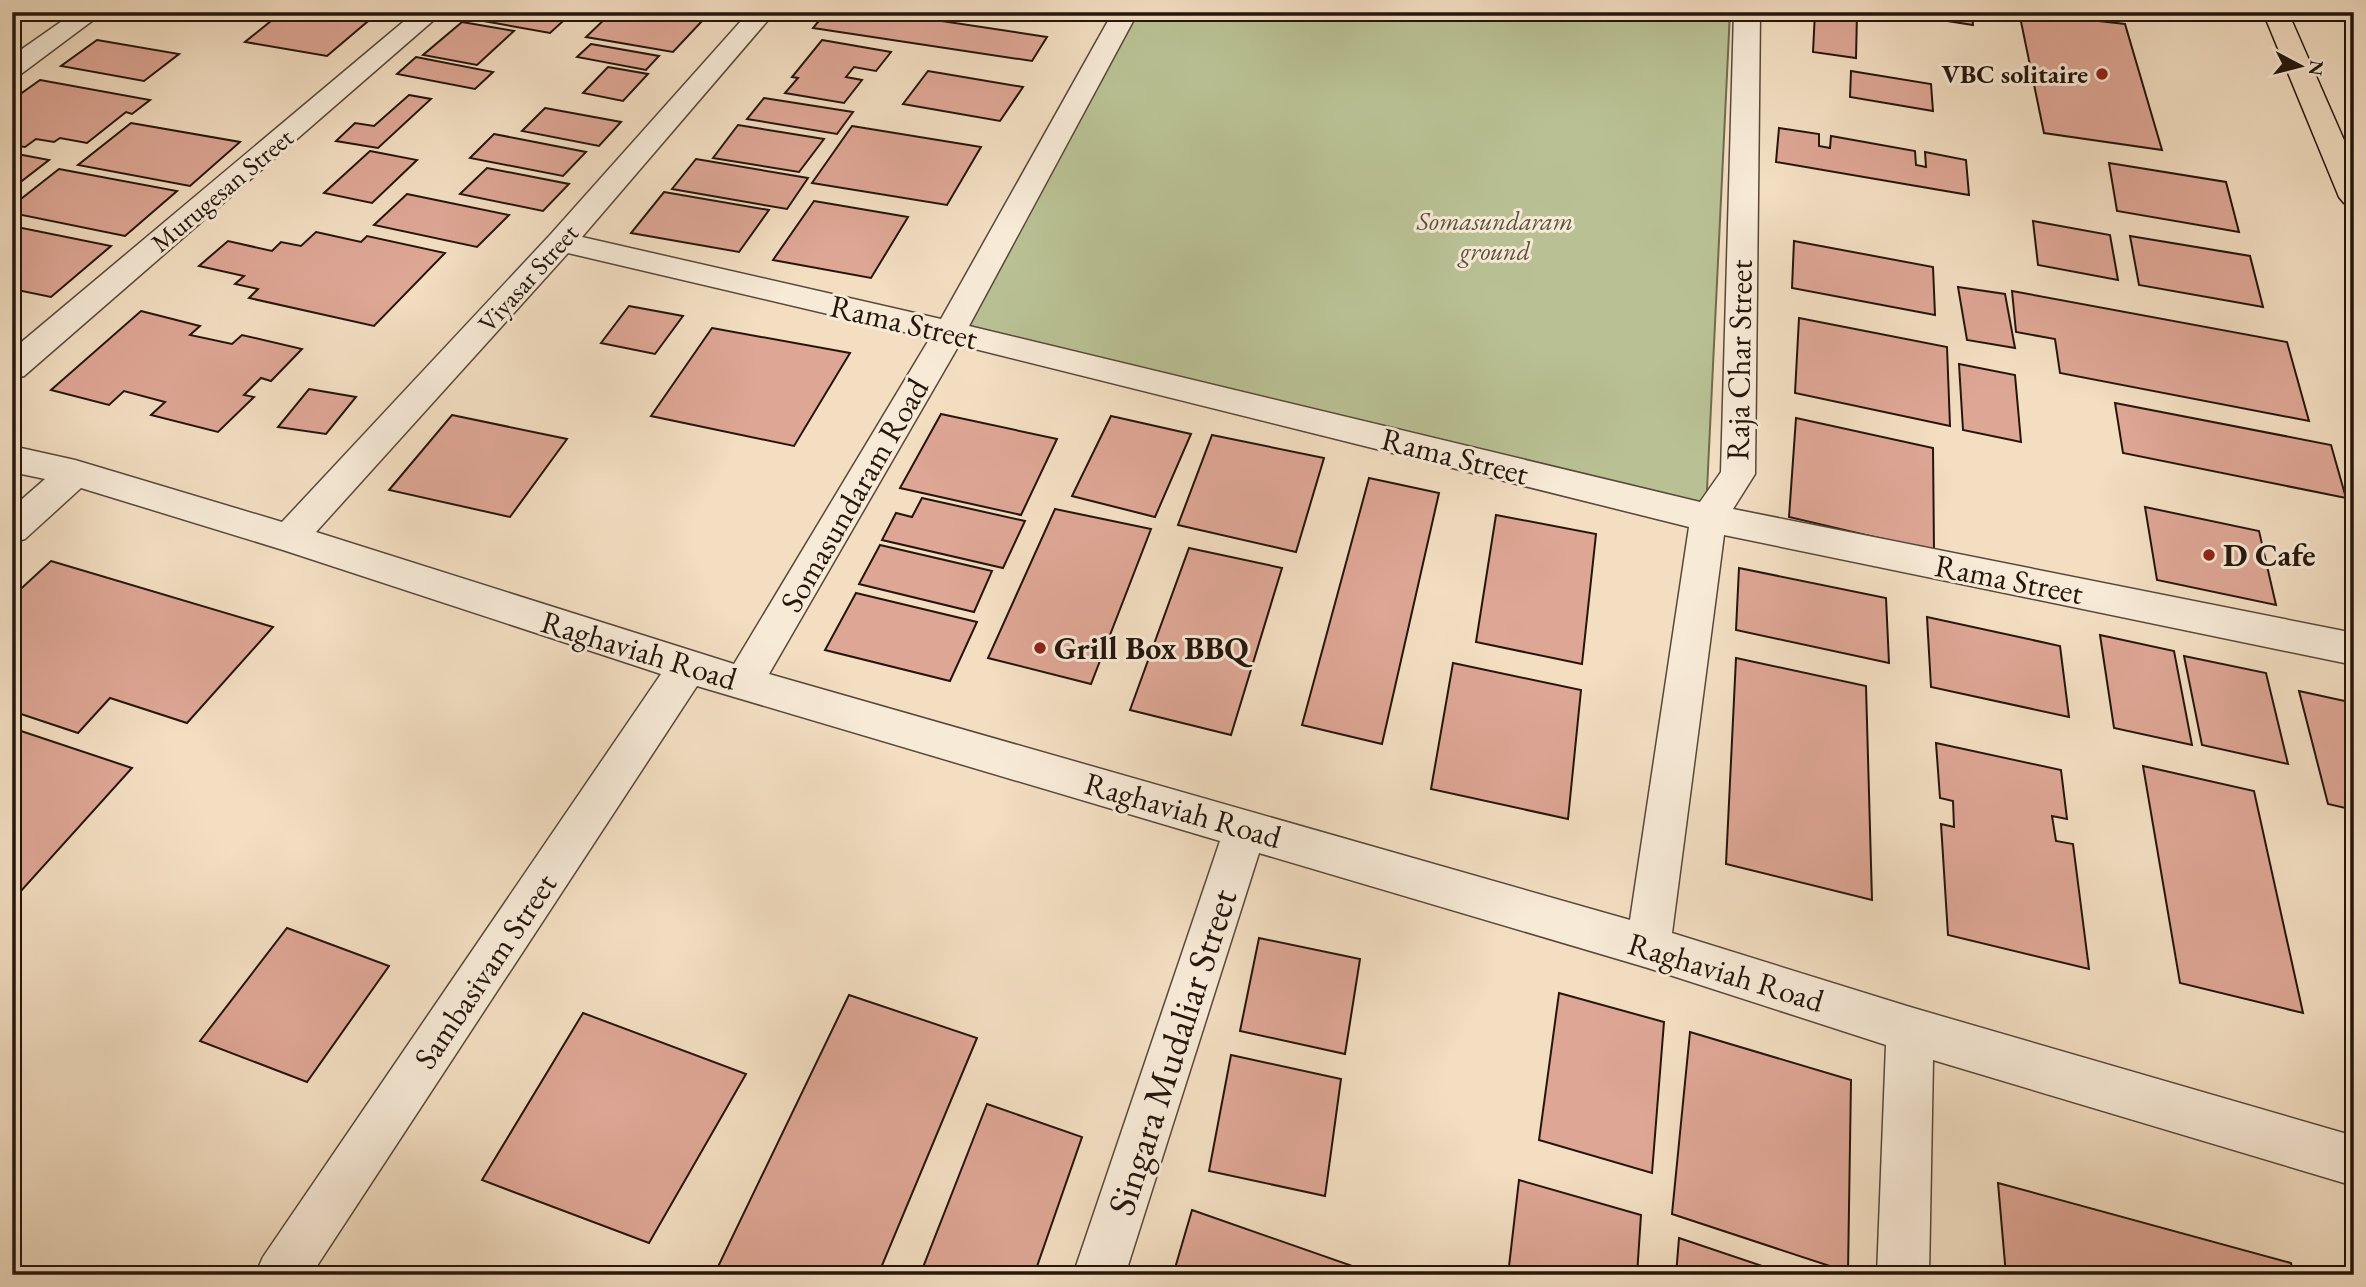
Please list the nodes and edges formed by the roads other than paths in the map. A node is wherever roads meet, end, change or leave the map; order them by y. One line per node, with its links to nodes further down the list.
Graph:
1 (92, 12): 7 (street)
2 (431, 12): 11 (street, Murugesan Street)
3 (763, 12): 9 (street, Viyasar Street)
4 (1126, 12): 10 (street, Somasundaram Road)
5 (1747, 12): 14 (street, Raja Char Street)
6 (2275, 12): 8 (main road)
7 (12, 68)
8 (2354, 197)
9 (561, 242): 10 (street, Rama Street); 16 (street, Viyasar Street)
10 (950, 332): 14 (street, Rama Street); 19 (street, Somasundaram Road)
11 (12, 368)
12 (12, 458): 13 (street, Raghaviah Road)
13 (75, 473): 15 (street); 16 (street, Raghaviah Road)
14 (1708, 518): 17 (street, Rama Street); 21 (street, Raja Char Street)
15 (12, 529)
16 (289, 538): 18 (street, Raghaviah Road)
17 (2354, 649)
18 (688, 667): 19 (street, Raghaviah Road); 24 (street, Sambasivam Street)
19 (744, 682): 20 (street, Raghaviah Road)
20 (1245, 829): 21 (street, Raghaviah Road); 25 (street, Singara Mudaliar Street)
21 (1648, 947): 22 (street, Raghaviah Road)
22 (1910, 1030): 23 (street, Raghaviah Road); 26 (street)
23 (2354, 1161)
24 (281, 1275)
25 (1099, 1275)
26 (1903, 1275)

